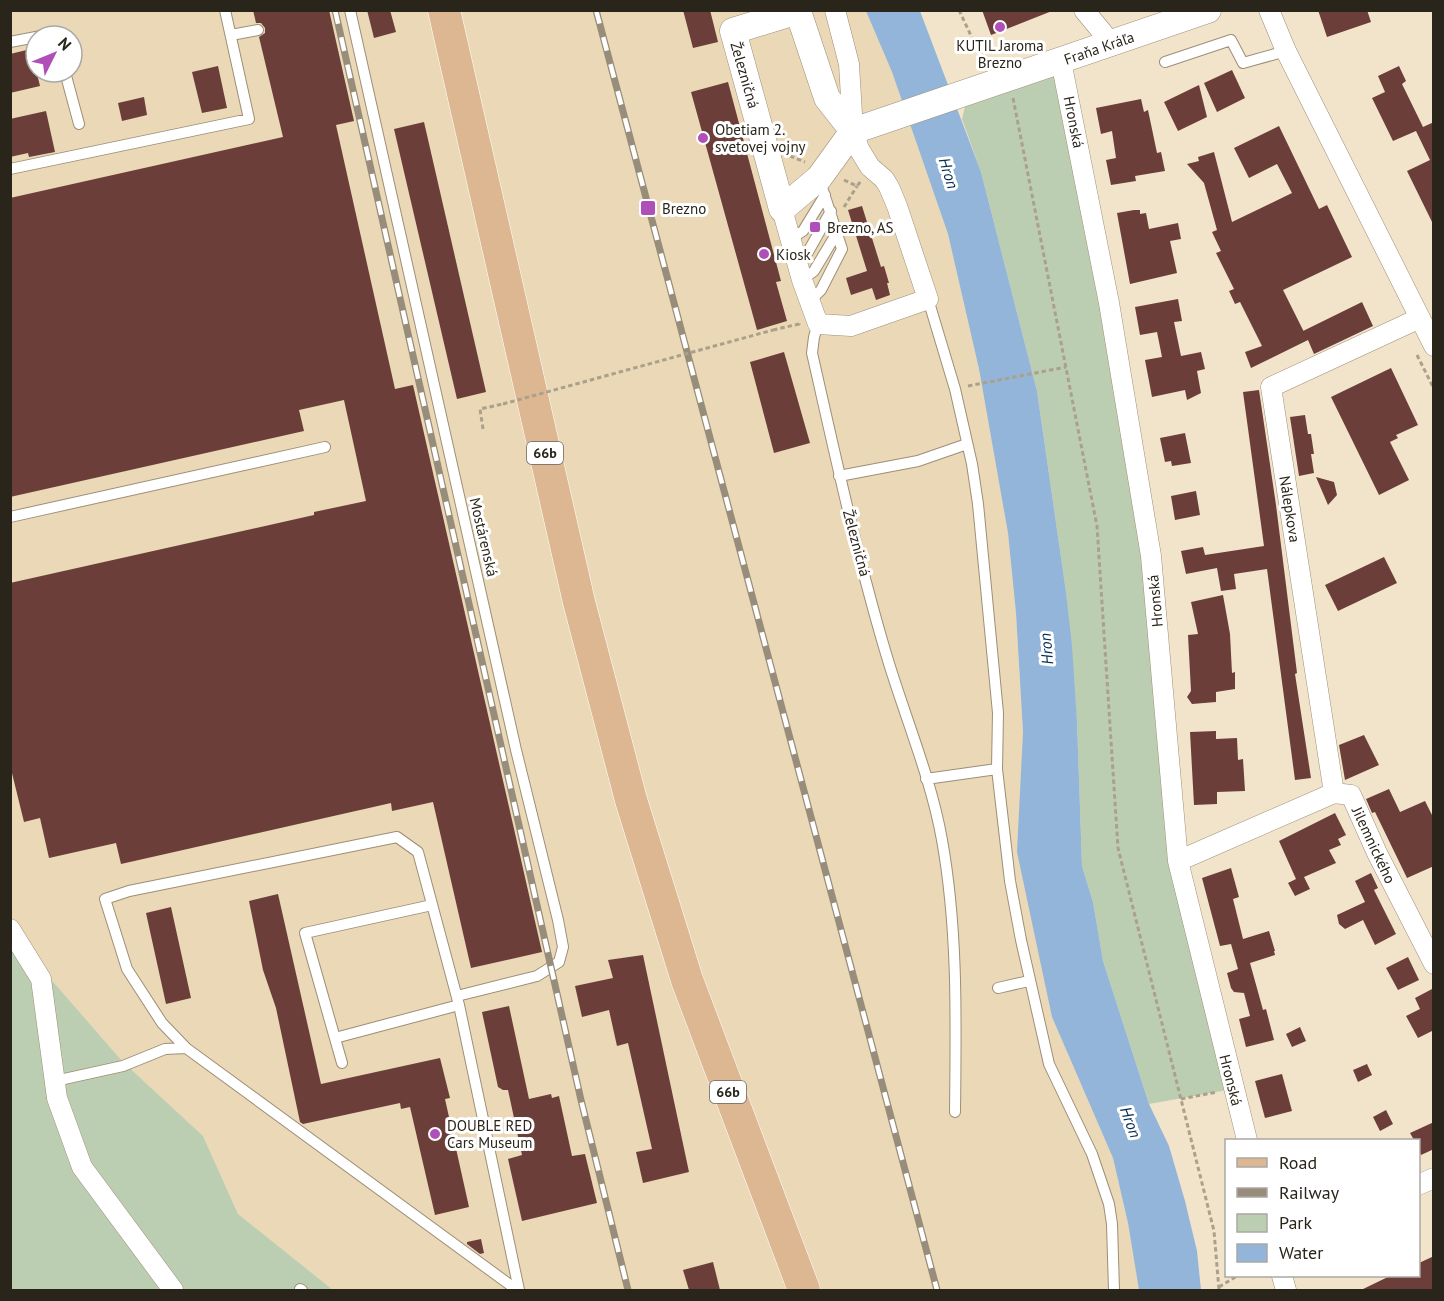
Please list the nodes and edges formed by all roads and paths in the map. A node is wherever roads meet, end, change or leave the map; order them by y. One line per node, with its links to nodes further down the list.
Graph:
1 (225, 10): 10 (lane)
2 (350, 10): 49 (lane, Mostárenská)
3 (444, 10): 64 (main road, 66b)
4 (835, 10): 18 (street)
5 (959, 10): 15 (path)
6 (1084, 10): 11 (street)
7 (1208, 10): 11 (street, Fraňa Kráľa)
8 (1269, 10): 12 (street)
9 (258, 30): 10 (lane)
10 (231, 35): 19 (lane)
11 (1112, 44): 13 (street, Fraňa Kráľa)
12 (1286, 51): 14 (lane); 29 (street)
13 (1061, 61): 15 (street, Fraňa Kráľa); 43 (street, Hronská)
14 (1165, 62)
15 (1003, 80): 18 (street, Fraňa Kráľa); 33 (path)
16 (68, 84): 17 (lane)
17 (79, 124)
18 (853, 132): 20 (street); 21 (street, Železničná); 27 (street)
19 (10, 169)
20 (822, 186): 21 (street); 22 (lane); 24 (lane)
21 (782, 209): 24 (street, Železničná)
22 (831, 211): 23 (lane); 25 (lane)
23 (838, 231): 26 (lane); 28 (lane)
24 (790, 239): 25 (street, Železničná)
25 (796, 259): 26 (street, Železničná)
26 (802, 280): 28 (street, Železničná)
27 (928, 299): 30 (street); 36 (lane)
28 (809, 302): 30 (street, Železničná)
29 (1420, 318): 32 (street); 42 (street, Nálepkova)
30 (818, 324): 38 (lane, Železničná)
31 (773, 330): 35 (path, bridge)
32 (1434, 346)
33 (1066, 368): 34 (path); 55 (path)
34 (968, 386)
35 (483, 429)
36 (967, 444): 38 (lane); 40 (lane)
37 (325, 447): 39 (lane)
38 (839, 476): 41 (lane, Železničná)
39 (10, 517)
40 (998, 769): 41 (lane); 47 (lane)
41 (926, 779): 56 (lane, Železničná)
42 (1334, 794): 43 (street); 46 (street, Jilemnického)
43 (1178, 861): 54 (street, Hronská)
44 (432, 904): 49 (lane); 50 (lane); 51 (lane)
45 (10, 929): 53 (street)
46 (1434, 964)
47 (1029, 981): 48 (lane); 65 (lane)
48 (998, 988)
49 (458, 1001): 50 (lane, Mostárenská); 63 (lane)
50 (335, 1038): 52 (lane)
51 (186, 1048): 53 (lane); 63 (lane)
52 (342, 1063)
53 (55, 1081): 62 (street)
54 (1233, 1089): 55 (path); 57 (street, Hronská)
55 (1181, 1099): 61 (path)
56 (955, 1112)
57 (1247, 1139)
58 (1434, 1178): 59 (street)
59 (1420, 1185)
60 (1235, 1277): 61 (path)
61 (1219, 1289)
62 (173, 1290)
63 (518, 1290)
64 (804, 1290)
65 (1114, 1290)

